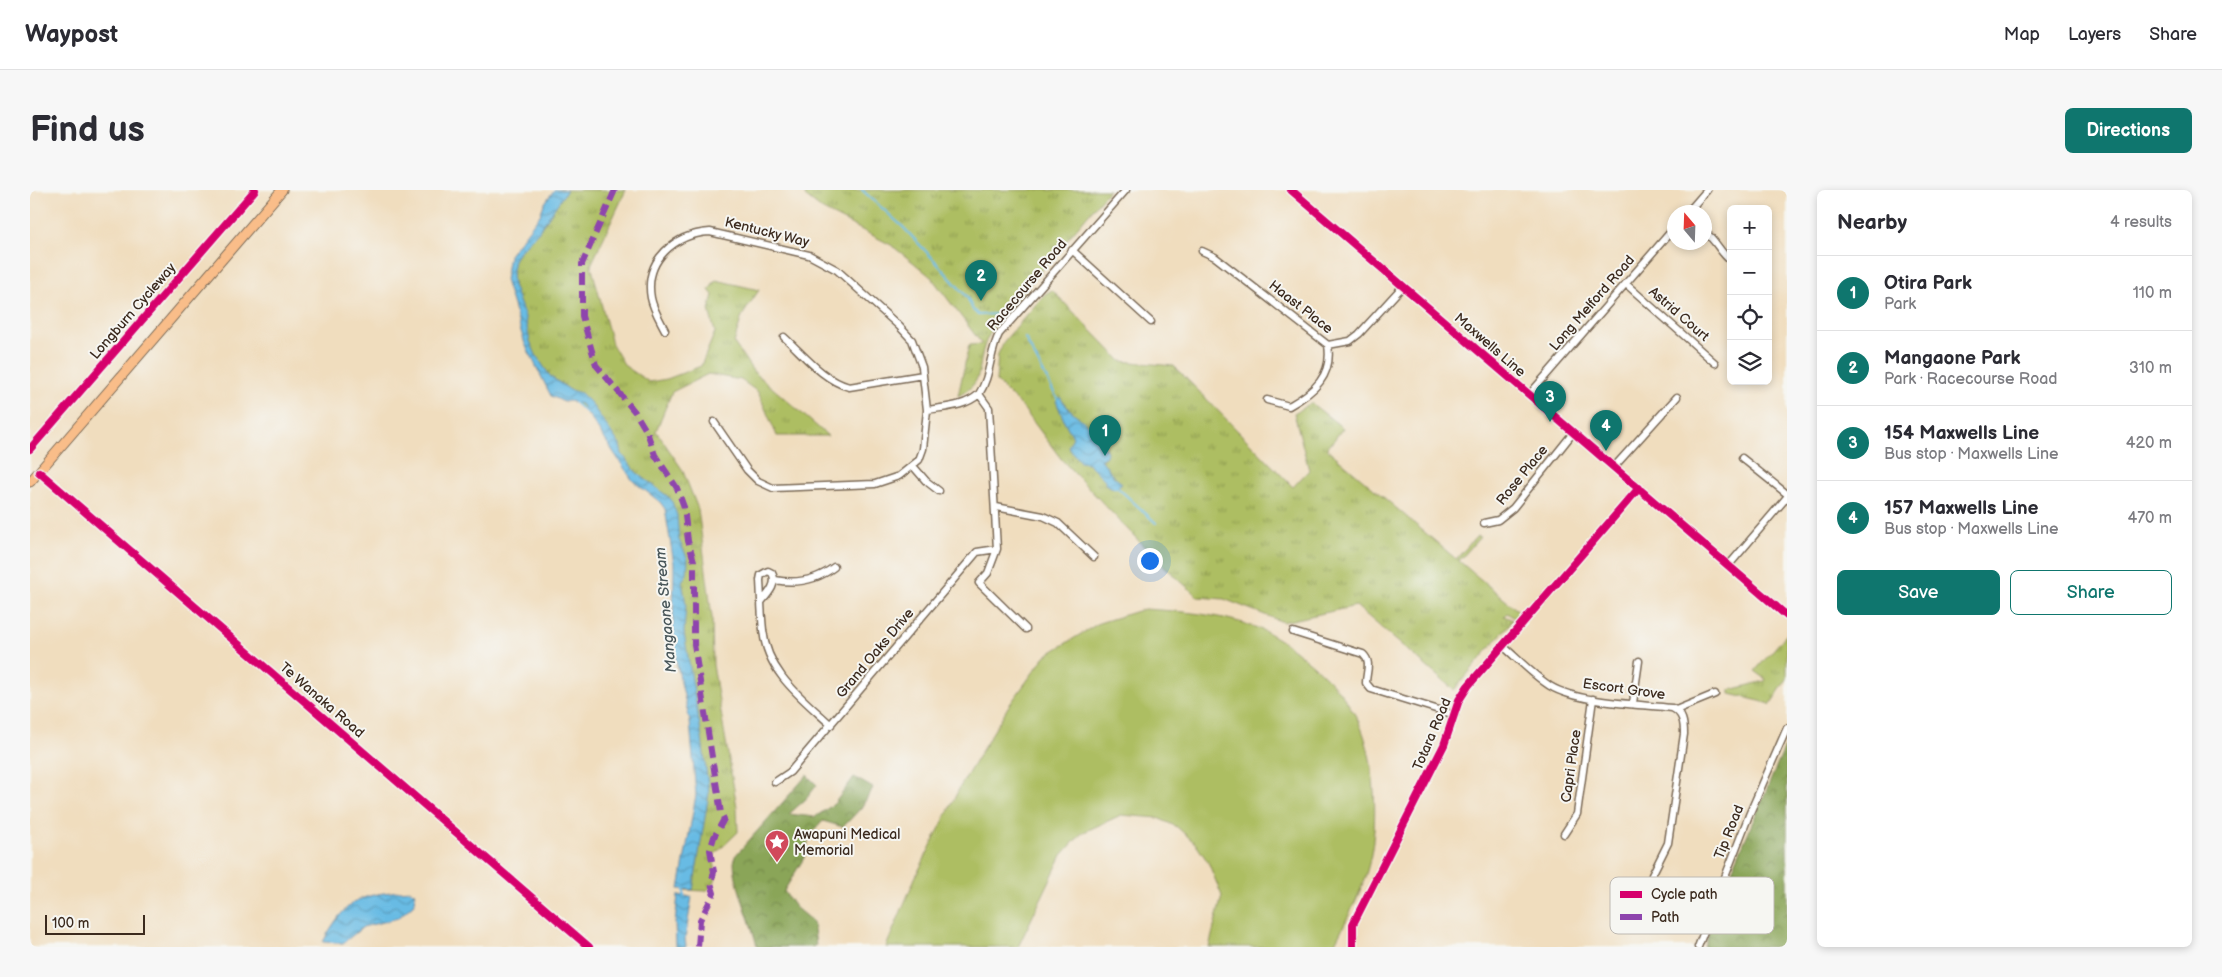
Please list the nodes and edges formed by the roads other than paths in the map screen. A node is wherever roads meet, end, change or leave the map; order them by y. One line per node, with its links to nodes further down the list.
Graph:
1 (282, 190): 29 (main road)
2 (1126, 190): 8 (street, Racecourse Road)
3 (1291, 190): 12 (street, Maxwells Line)
4 (1707, 190): 5 (street)
5 (1694, 205)
6 (1667, 236): 11 (street, Long Melford Road)
7 (1712, 237): 10 (street)
8 (1072, 250): 13 (street); 19 (street, Racecourse Road)
9 (1202, 251): 16 (street, Haast Place)
10 (1727, 258)
11 (1626, 284): 17 (street, Astrid Court); 20 (street, Long Melford Road)
12 (1402, 286): 16 (street, Haast Place); 20 (street, Maxwells Line)
13 (1151, 322)
14 (665, 330): 18 (street, Kentucky Way)
15 (784, 337): 18 (street)
16 (1328, 345): 22 (street)
17 (1715, 363)
18 (924, 375): 23 (street, Kentucky Way)
19 (979, 394): 23 (street); 34 (street)
20 (1529, 395): 25 (street, Maxwells Line)
21 (1677, 397): 28 (street)
22 (1267, 400)
23 (927, 410): 27 (street, Kentucky Way)
24 (714, 422): 27 (street)
25 (1573, 433): 28 (street, Maxwells Line); 35 (street, Rose Place)
26 (1742, 458): 33 (street)
27 (914, 466): 32 (street)
28 (1614, 467): 31 (street, Maxwells Line)
29 (39, 472): 30 (main road); 59 (street, Te Wanaka Road)
30 (30, 482)
31 (1639, 488): 38 (street, Maxwells Line); 45 (street, Totara Road)
32 (939, 490)
33 (1787, 496): 38 (street)
34 (996, 507): 36 (street); 37 (street)
35 (1484, 523)
36 (998, 549): 43 (street); 52 (street, Grand Oaks Drive)
37 (1094, 557)
38 (1729, 565): 42 (street, Maxwells Line)
39 (834, 567): 40 (street)
40 (775, 580): 41 (street); 41 (street)
41 (762, 601): 52 (street)
42 (1787, 616)
43 (1026, 629)
44 (1293, 632): 51 (street)
45 (1503, 646): 48 (street, Escort Grove); 51 (street, Totara Road)
46 (1639, 660): 49 (street)
47 (1715, 694): 50 (street)
48 (1593, 699): 49 (street, Escort Grove); 55 (street, Capri Place)
49 (1633, 703): 50 (street, Escort Grove)
50 (1676, 710): 56 (street, Escort Grove)
51 (1455, 714): 60 (street, Totara Road)
52 (831, 725): 54 (street, Grand Oaks Drive)
53 (1787, 728): 57 (street, Tip Road)
54 (775, 782)
55 (1564, 834)
56 (1652, 875)
57 (1725, 877)
58 (1703, 934): 61 (street, Tip Road)
59 (590, 947)
60 (1353, 947)
61 (1698, 947)

